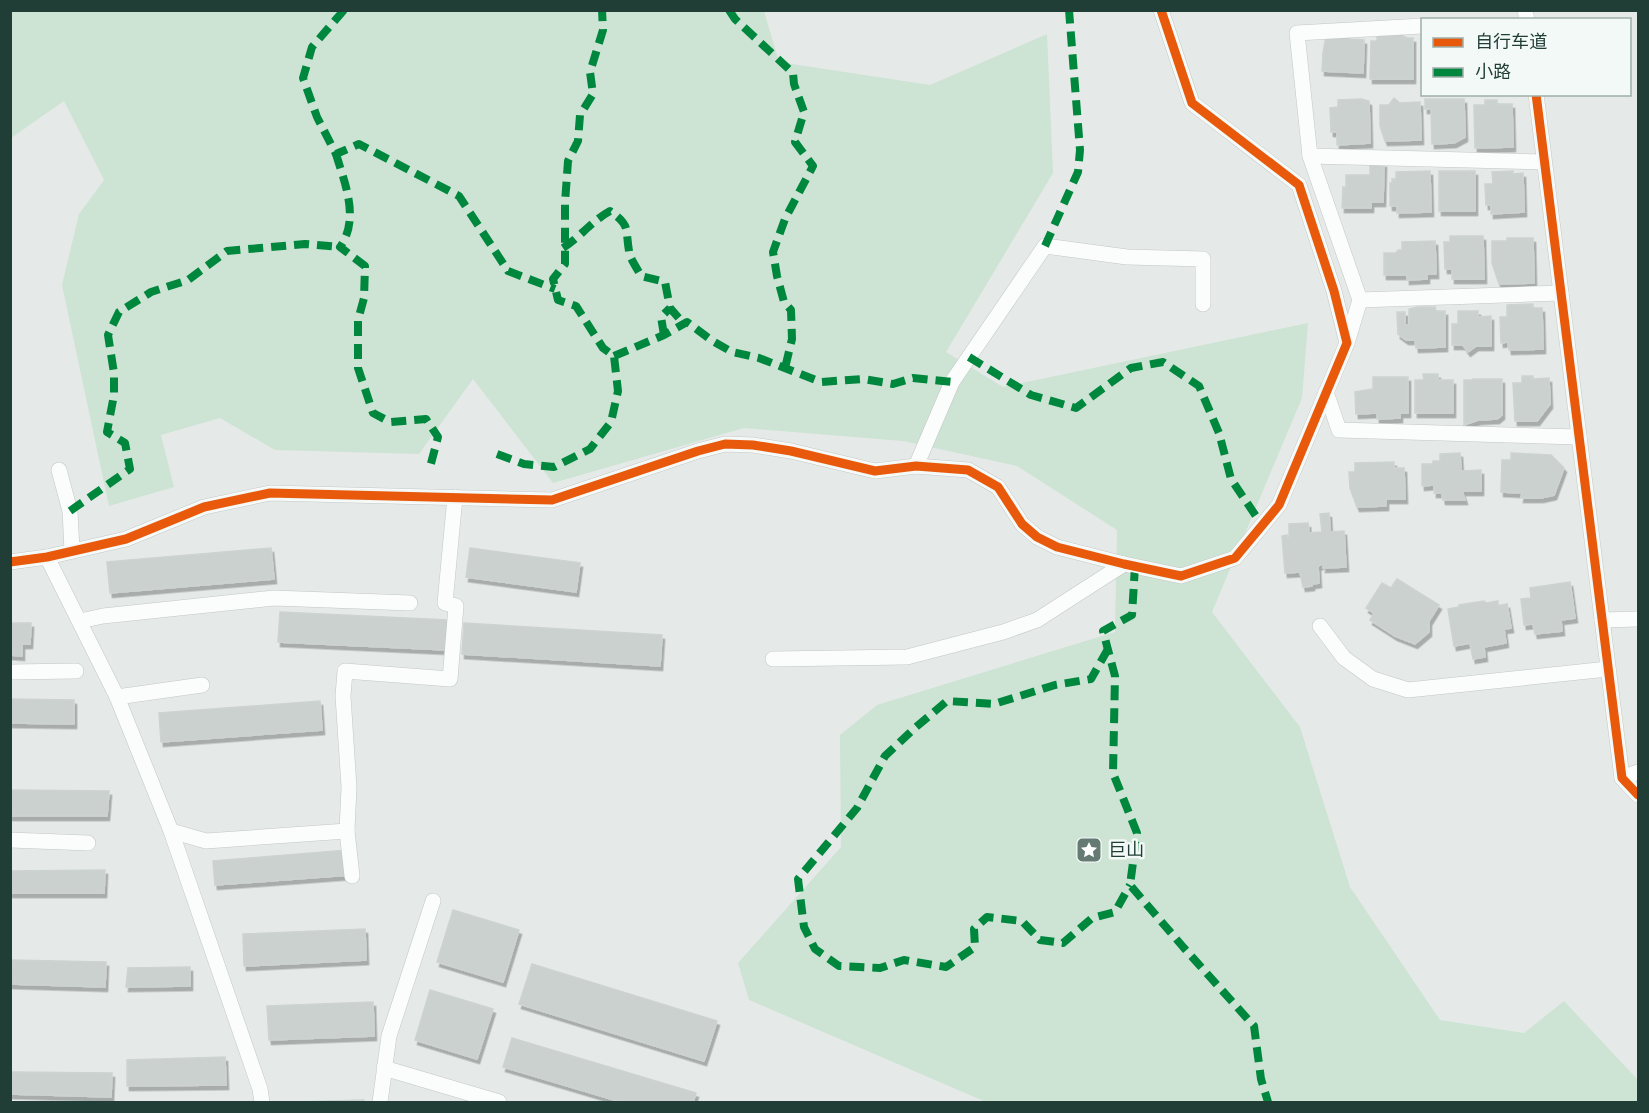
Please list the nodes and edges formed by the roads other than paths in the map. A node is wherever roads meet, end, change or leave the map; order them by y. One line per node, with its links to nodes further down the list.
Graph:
1 (1161, 10): 9 (street)
2 (1421, 26): 4 (street)
3 (1536, 96): 5 (street)
4 (1310, 156): 5 (street); 7 (street)
5 (1544, 162): 6 (street)
6 (1561, 293): 7 (street); 11 (street)
7 (1360, 300): 9 (street)
8 (1203, 304): 12 (street)
9 (1347, 343): 10 (street)
10 (1326, 392): 11 (street); 18 (street)
11 (1579, 437): 21 (street)
12 (916, 466): 14 (street); 18 (street)
13 (59, 470): 15 (street)
14 (455, 498): 15 (street); 34 (street)
15 (72, 551): 16 (street)
16 (47, 557): 17 (street); 22 (street)
17 (10, 562)
18 (1124, 564): 24 (street)
19 (410, 603): 22 (street)
20 (1638, 619): 21 (street)
21 (1602, 620): 25 (street)
22 (80, 621): 29 (street)
23 (1320, 626): 25 (street)
24 (773, 659)
25 (1608, 669): 31 (street)
26 (76, 671): 27 (street)
27 (10, 672)
28 (202, 685): 29 (street)
29 (117, 697): 33 (street)
30 (1638, 772): 31 (street)
31 (1622, 778): 32 (street)
32 (1638, 795)
33 (171, 831): 34 (street); 40 (street)
34 (347, 831): 37 (street)
35 (10, 840): 36 (street)
36 (88, 843)
37 (352, 876)
38 (433, 901): 39 (street)
39 (384, 1068): 41 (street); 42 (street)
40 (262, 1102)
41 (380, 1102)
42 (499, 1102)

